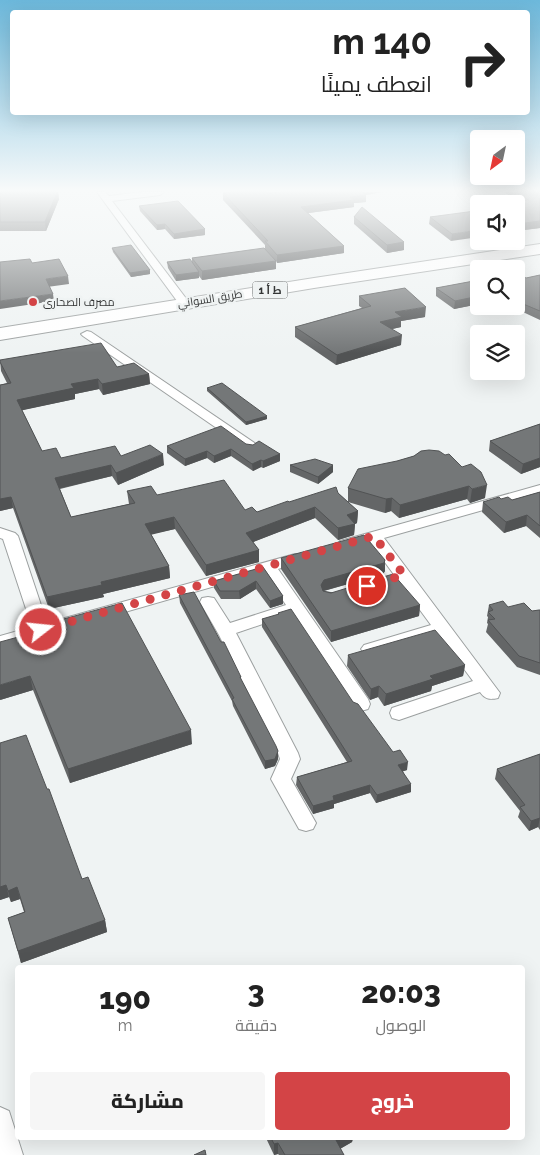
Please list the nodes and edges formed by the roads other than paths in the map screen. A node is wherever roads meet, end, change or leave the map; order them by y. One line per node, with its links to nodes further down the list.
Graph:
1 (141, 246): 6 (street)
2 (540, 249): 6 (highway, طريق السواني / ط أ 1)
3 (540, 261): 4 (highway)
4 (525, 264)
5 (470, 272): 8 (highway, طريق السواني / ط أ 1)
6 (184, 303): 7 (highway, طريق السواني / ط أ 1)
7 (0, 334)
8 (87, 334): 9 (highway, طريق السواني / ط أ 1); 10 (street)
9 (0, 349)
10 (252, 446)
11 (540, 489): 13 (street)
12 (0, 532): 20 (street)
13 (374, 536): 14 (street); 15 (street)
14 (268, 566): 18 (street); 20 (street)
15 (404, 575): 16 (street); 19 (street)
16 (385, 580)
17 (208, 602): 21 (street)
18 (296, 608): 21 (street); 24 (street)
19 (442, 627): 23 (street); 25 (street)
20 (41, 630): 22 (street)
21 (225, 631): 26 (street)
22 (0, 642)
23 (359, 653)
24 (361, 704)
25 (399, 713)
26 (306, 823)
27 (0, 1120): 28 (street)
28 (9, 1155)

